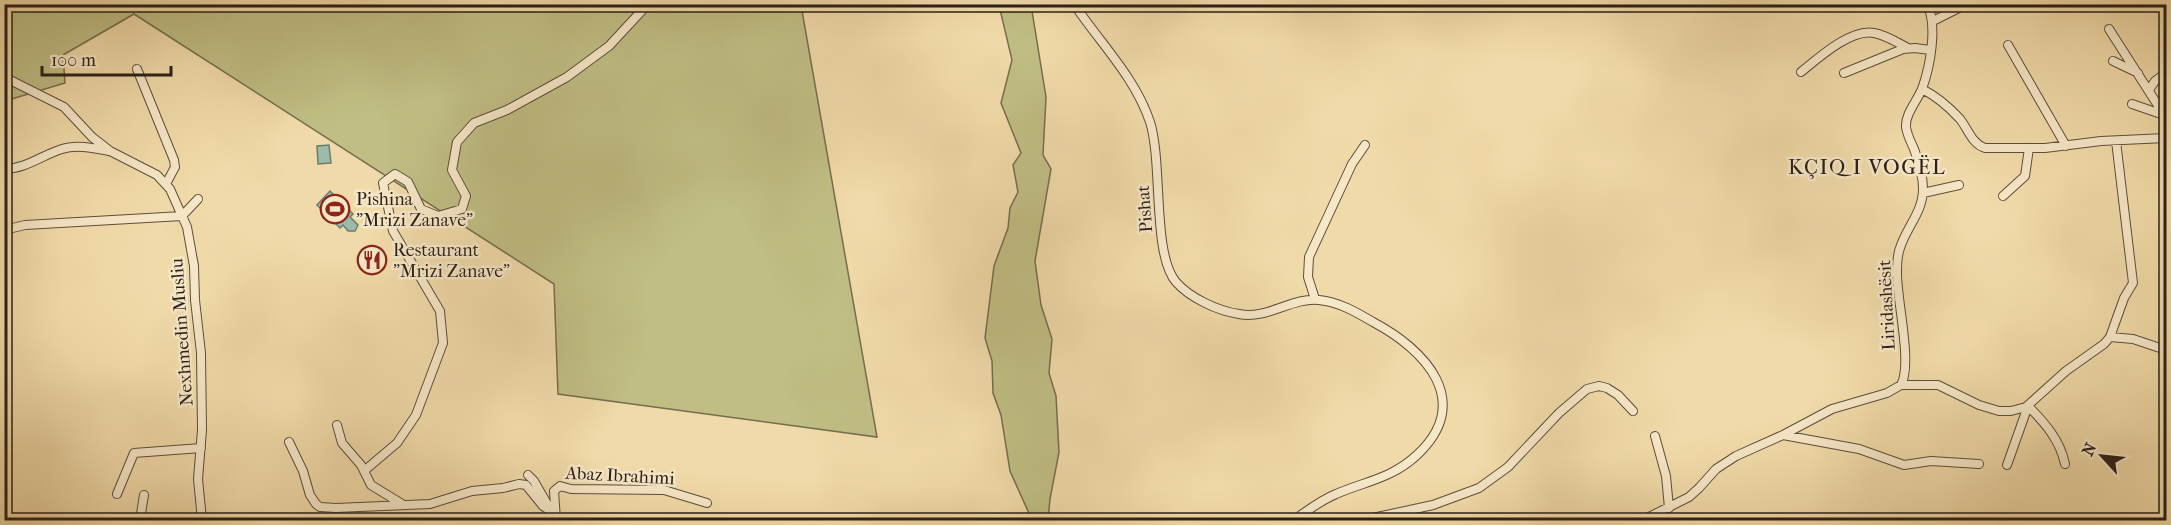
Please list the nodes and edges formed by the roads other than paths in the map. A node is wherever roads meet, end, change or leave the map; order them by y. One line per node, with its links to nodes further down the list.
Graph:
1 (648, 4): 49 (street)
2 (1074, 4): 35 (street, Pishat)
3 (1927, 4): 5 (street, Liridashësit)
4 (1967, 4): 5 (street)
5 (1933, 21): 9 (street, Liridashësit)
6 (2109, 29): 14 (street)
7 (2008, 45): 24 (street)
8 (1908, 48): 9 (street); 12 (street); 13 (street)
9 (1930, 50): 17 (street, Liridashësit)
10 (2113, 61): 14 (street)
11 (137, 69): 28 (street)
12 (1801, 72)
13 (1844, 73)
14 (2138, 73): 18 (street)
15 (2166, 73): 18 (street)
16 (4, 77): 26 (street)
17 (1922, 89): 25 (street); 30 (street, Liridashësit)
18 (2149, 90): 20 (street)
19 (2132, 104): 20 (street)
20 (2166, 117)
21 (2166, 138): 22 (street)
22 (2116, 141): 24 (street); 36 (street)
23 (1365, 145): 35 (street)
24 (2066, 146): 25 (street)
25 (2029, 148): 31 (street)
26 (110, 151): 27 (street); 28 (street, Nexhmedin Musliu)
27 (4, 169)
28 (166, 184): 33 (street, Nexhmedin Musliu)
29 (1959, 185): 30 (street)
30 (1923, 193): 38 (street, Liridashësit)
31 (2003, 196)
32 (198, 200): 33 (street)
33 (182, 216): 34 (street); 45 (street, Nexhmedin Musliu)
34 (4, 230)
35 (1315, 299): 59 (street, Pishat)
36 (2110, 337): 37 (street); 39 (street)
37 (2166, 350)
38 (1901, 385): 39 (street); 42 (street)
39 (2028, 406): 47 (street); 48 (street)
40 (1633, 411): 60 (street)
41 (337, 425): 49 (street)
42 (1783, 435): 46 (street); 55 (street)
43 (1655, 436): 55 (street)
44 (289, 442): 54 (street)
45 (201, 448): 51 (street); 58 (street, Nexhmedin Musliu)
46 (1979, 464)
47 (2065, 464)
48 (2007, 465)
49 (364, 471): 54 (street)
50 (528, 475): 56 (street, Abaz Ibrahimi)
51 (117, 495)
52 (144, 495): 57 (street)
53 (707, 503): 56 (street, Abaz Ibrahimi)
54 (406, 506): 56 (street)
55 (1669, 508): 61 (street)
56 (555, 517)
57 (140, 520)
58 (202, 520)
59 (1294, 520)
60 (1363, 520)
61 (1643, 520)

